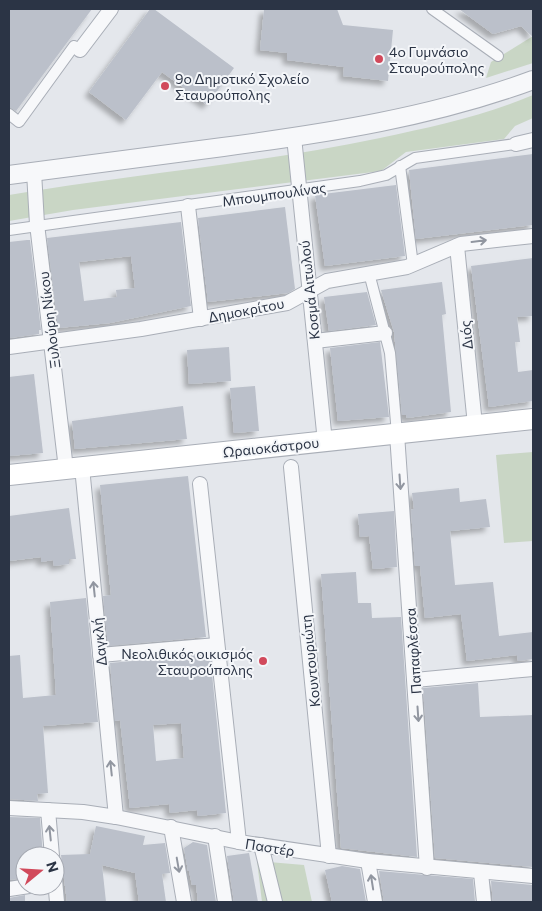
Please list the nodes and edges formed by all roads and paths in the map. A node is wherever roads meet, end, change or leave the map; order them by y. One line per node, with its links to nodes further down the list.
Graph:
1 (111, 9): 3 (street)
2 (432, 9): 4 (street)
3 (80, 50): 6 (street)
4 (498, 56)
5 (533, 80): 7 (street)
6 (9, 114)
7 (294, 137): 11 (street); 13 (street, Κοσμά Αιτωλού)
8 (533, 141): 9 (street)
9 (516, 144): 10 (street, Μπουμπουλίνας)
10 (400, 166): 13 (street, Μπουμπουλίνας); 19 (street)
11 (34, 172): 12 (street); 15 (street, Ξυλούρη Νίκου)
12 (9, 175)
13 (300, 190): 14 (street, Μπουμπουλίνας); 21 (street, Κοσμά Αιτωλού)
14 (188, 206): 15 (street, Μπουμπουλίνας); 22 (street)
15 (37, 224): 16 (street, Μπουμπουλίνας); 25 (street, Ξυλούρη Νίκου)
16 (9, 230)
17 (533, 236): 18 (street, Δημοκρίτου, one-way to 17)
18 (457, 246): 19 (street, Δημοκρίτου); 28 (street, Διός)
19 (415, 264): 20 (street, Δημοκρίτου)
20 (369, 273): 21 (street, Δημοκρίτου); 23 (street)
21 (309, 290): 22 (street, Δημοκρίτου); 24 (street, Κοσμά Αιτωλού)
22 (201, 319): 25 (street, Δημοκρίτου)
23 (385, 333): 24 (street); 29 (street)
24 (315, 341): 30 (street, Κοσμά Αιτωλού)
25 (52, 342): 26 (street, Δημοκρίτου); 32 (street, Ξυλούρη Νίκου)
26 (9, 347)
27 (533, 419): 28 (main road, Ωραιοκάστρου)
28 (474, 425): 29 (main road, Ωραιοκάστρου)
29 (396, 434): 30 (main road, Ωραιοκάστρου); 38 (street, Παπαφλέσσα, one-way to 38)
30 (324, 442): 32 (main road, Ωραιοκάστρου)
31 (291, 467): 47 (street, Κουντουριώτη)
32 (74, 468): 33 (main road, Ωραιοκάστρου); 36 (street, Δαγκλή, one-way to 32)
33 (9, 475)
34 (200, 484): 35 (street)
35 (217, 645): 36 (street); 44 (street)
36 (100, 655): 41 (street, Δαγκλή, one-way to 36)
37 (533, 669): 38 (street)
38 (415, 680): 49 (street, Παπαφλέσσα, one-way to 49)
39 (9, 808): 40 (street, Παστέρ)
40 (48, 810): 41 (street, Παστέρ); 46 (street, one-way to 40)
41 (116, 816): 42 (street, Παστέρ)
42 (171, 827): 43 (street, Παστέρ); 52 (street, one-way to 52)
43 (214, 836): 44 (street, Παστέρ); 53 (street)
44 (239, 842): 45 (street, Παστέρ)
45 (261, 845): 47 (street, Παστέρ); 54 (street)
46 (51, 846)
47 (329, 856): 48 (street, Παστέρ)
48 (368, 861): 49 (street, Παστέρ); 55 (street, one-way to 48)
49 (427, 868): 50 (street, Παστέρ)
50 (480, 872): 51 (street, Παστέρ); 56 (street)
51 (533, 876)
52 (184, 902)
53 (225, 902)
54 (275, 902)
55 (375, 902)
56 (484, 902)

